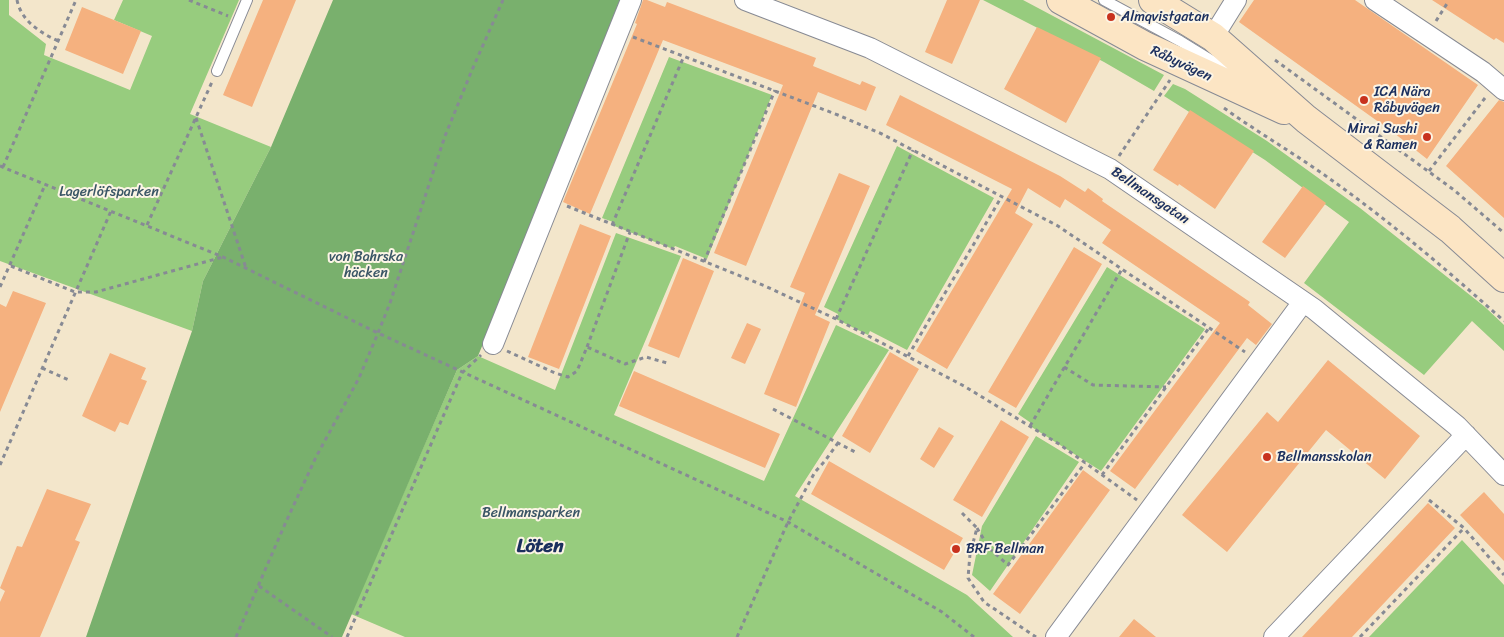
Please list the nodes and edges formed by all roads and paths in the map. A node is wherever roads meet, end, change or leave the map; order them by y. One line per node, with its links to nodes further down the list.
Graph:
1 (17, 0): 18 (path)
2 (76, 0): 18 (path)
3 (189, 0): 14 (path)
4 (247, 0): 14 (lane)
5 (503, 0): 52 (path)
6 (631, 0): 16 (street)
7 (745, 0): 30 (street, Bellmansgatan)
8 (1061, 0): 27 (main road, Råbyvägen)
9 (1104, 0): 27 (lane, Råbyvägen)
10 (1152, 0): 17 (main road, Råbyvägen)
11 (1236, 0): 17 (street)
12 (1375, 0): 24 (street)
13 (1448, 2): 15 (path)
14 (238, 20): 21 (lane)
15 (1433, 26)
16 (619, 31): 19 (path); 34 (street)
17 (1213, 37): 27 (main road, Råbyvägen)
18 (58, 41): 29 (path)
19 (684, 56): 23 (path); 36 (path)
20 (1267, 56): 31 (path)
21 (217, 71): 26 (path)
22 (1173, 75): 30 (path)
23 (775, 90): 28 (path); 41 (path)
24 (1495, 93): 31 (path)
25 (1220, 105): 50 (path)
26 (196, 117): 37 (path); 43 (path)
27 (1306, 119): 45 (main road, Råbyvägen)
28 (912, 150): 33 (path); 49 (path)
29 (2, 167): 32 (path)
30 (1110, 169): 48 (street, Bellmansgatan)
31 (1429, 171): 39 (path)
32 (45, 185): 35 (path); 42 (path)
33 (1002, 196): 44 (path); 55 (path)
34 (552, 200): 36 (path); 53 (street)
35 (111, 211): 37 (path); 47 (path)
36 (612, 224): 38 (path)
37 (147, 225): 40 (path)
38 (630, 232): 41 (path); 54 (path)
39 (1504, 233)
40 (223, 257): 43 (path); 47 (path)
41 (704, 262): 49 (path)
42 (10, 266): 46 (path); 47 (path)
43 (246, 268): 52 (path)
44 (1122, 269): 51 (path); 58 (path)
45 (1504, 278)
46 (0, 287)
47 (75, 292): 59 (path)
48 (1304, 302): 56 (street); 65 (street, Bellmansgatan)
49 (836, 319): 55 (path)
50 (1504, 321)
51 (1209, 328): 56 (path); 62 (path)
52 (378, 333): 60 (path); 79 (path)
53 (493, 344): 54 (path); 60 (path)
54 (587, 347): 57 (path)
55 (908, 356): 64 (path)
56 (1259, 362): 73 (street)
57 (667, 363)
58 (1064, 367): 62 (path); 64 (path)
59 (42, 368): 61 (path); 69 (path)
60 (462, 372): 75 (path); 82 (path)
61 (71, 381)
62 (1166, 387): 70 (path)
63 (773, 409): 66 (path)
64 (1030, 426): 68 (path)
65 (1466, 435): 71 (street, Bellmansgatan); 72 (street)
66 (838, 443): 67 (path); 75 (path)
67 (858, 453)
68 (1085, 462): 70 (path); 76 (path)
69 (0, 465)
70 (1102, 475): 73 (path)
71 (1504, 475)
72 (1416, 488): 77 (path); 87 (street)
73 (1150, 510): 86 (street)
74 (962, 513): 76 (path)
75 (788, 522): 83 (path); 84 (path)
76 (977, 528): 85 (path)
77 (1464, 528): 78 (path); 88 (path)
78 (1504, 575)
79 (258, 586): 80 (path); 81 (path)
80 (236, 637)
81 (332, 637)
82 (347, 637)
83 (737, 637)
84 (974, 637)
85 (1036, 637)
86 (1056, 637)
87 (1274, 637)
88 (1360, 637)

